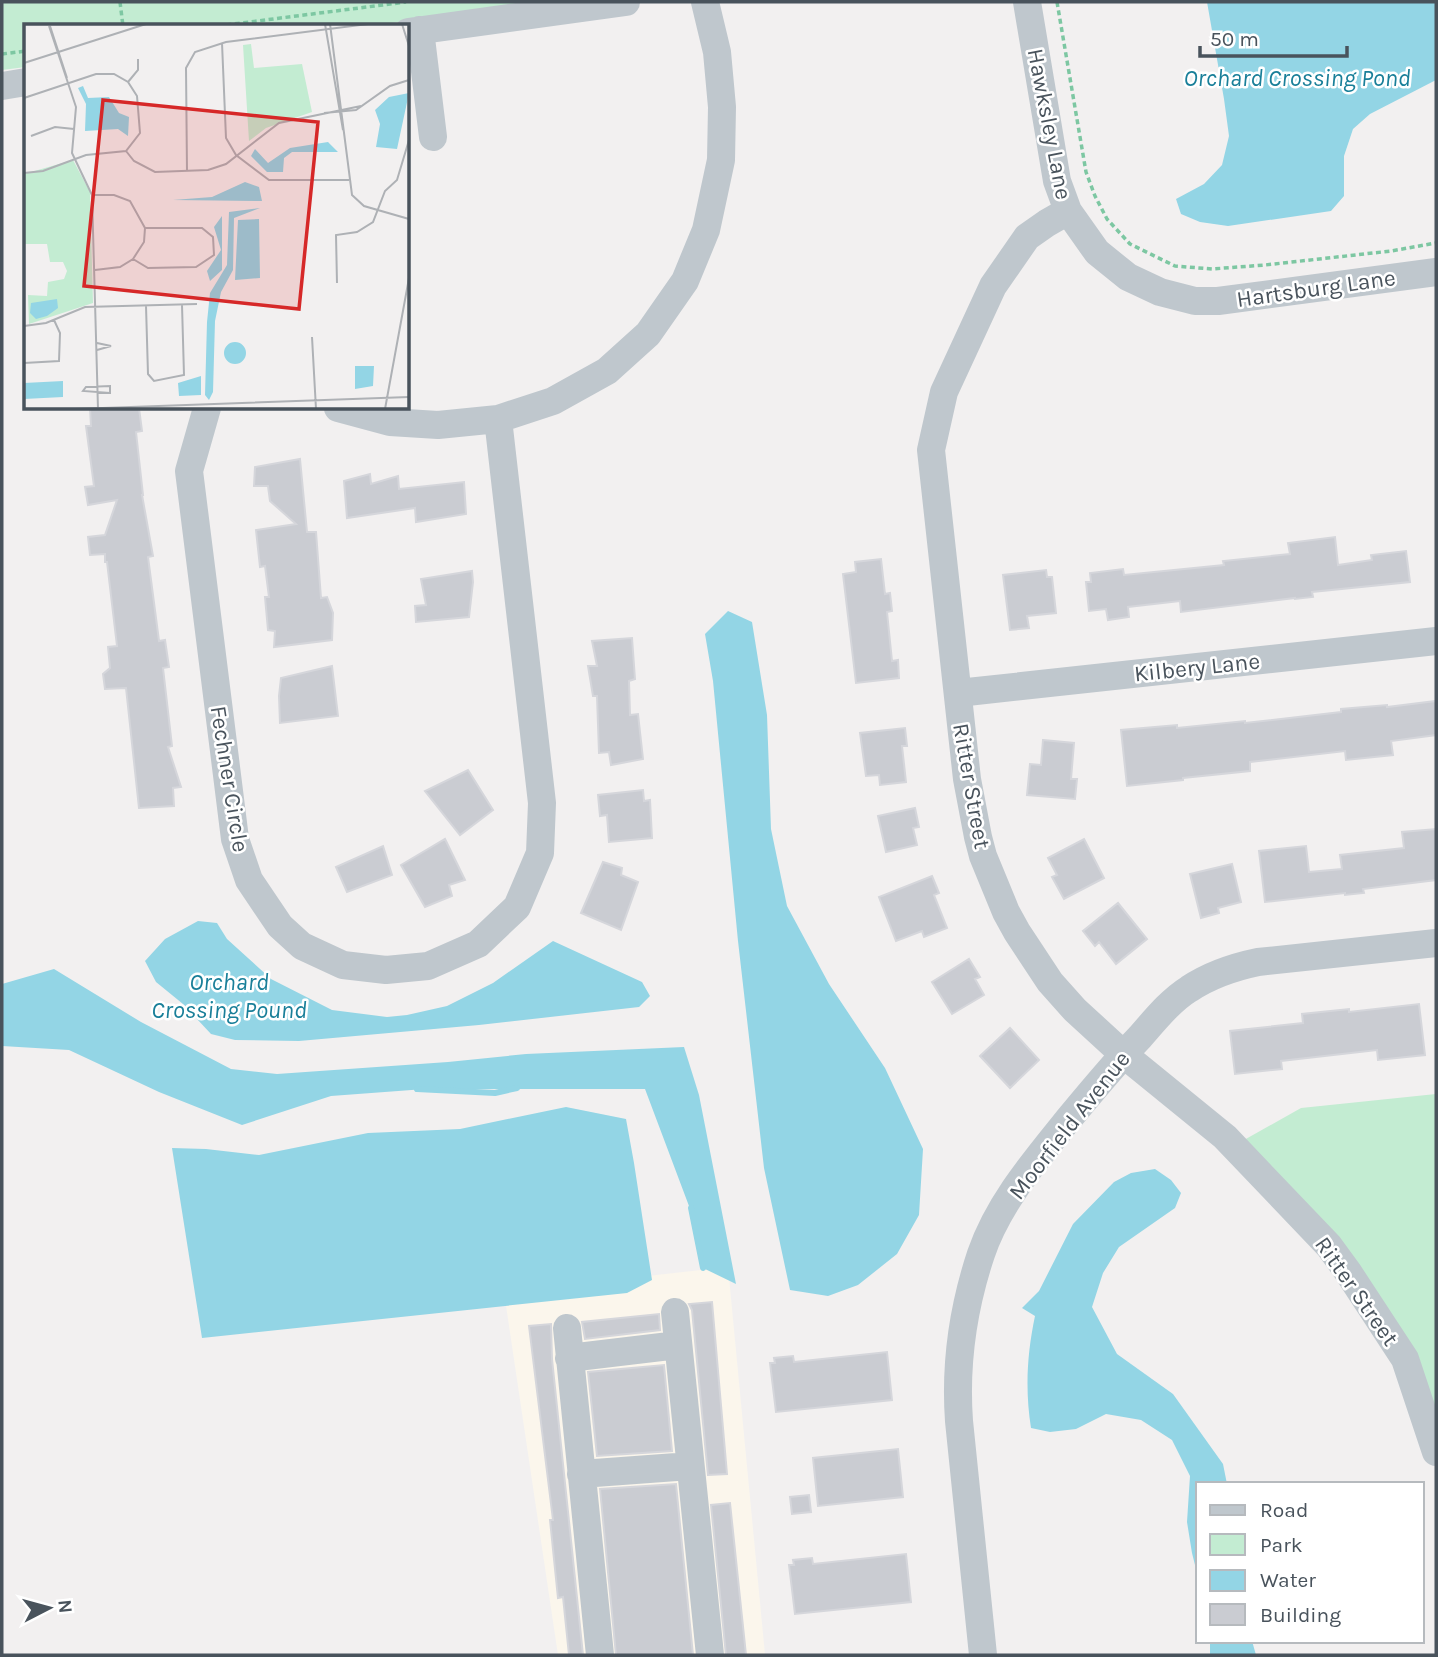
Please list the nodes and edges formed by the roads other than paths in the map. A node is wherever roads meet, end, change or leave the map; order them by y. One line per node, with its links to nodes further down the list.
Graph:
1 (626, 2): 4 (street)
2 (705, 2): 13 (street)
3 (1027, 2): 8 (street, Hawksley Lane)
4 (414, 31): 7 (street)
5 (24, 82): 6 (street)
6 (2, 86)
7 (433, 137)
8 (1068, 211): 10 (street, Hawksley Lane); 15 (street, Ritter Street)
9 (1436, 272): 10 (street, Hartsburg Lane)
10 (1195, 301)
11 (206, 410): 13 (street, Fechner Circle)
12 (345, 410): 13 (street)
13 (498, 419)
14 (1436, 641): 15 (street, Kilbery Lane)
15 (958, 693): 17 (street, Ritter Street)
16 (1436, 943): 17 (street, Moorfield Avenue)
17 (1123, 1054): 22 (street, Ritter Street); 27 (street, Moorfield Avenue)
18 (675, 1312): 20 (street)
19 (567, 1328): 21 (street)
20 (678, 1345): 21 (street); 23 (street)
21 (569, 1357): 24 (street)
22 (1436, 1452)
23 (690, 1466): 24 (street); 26 (street)
24 (581, 1474): 25 (street)
25 (600, 1655)
26 (710, 1655)
27 (984, 1655)

